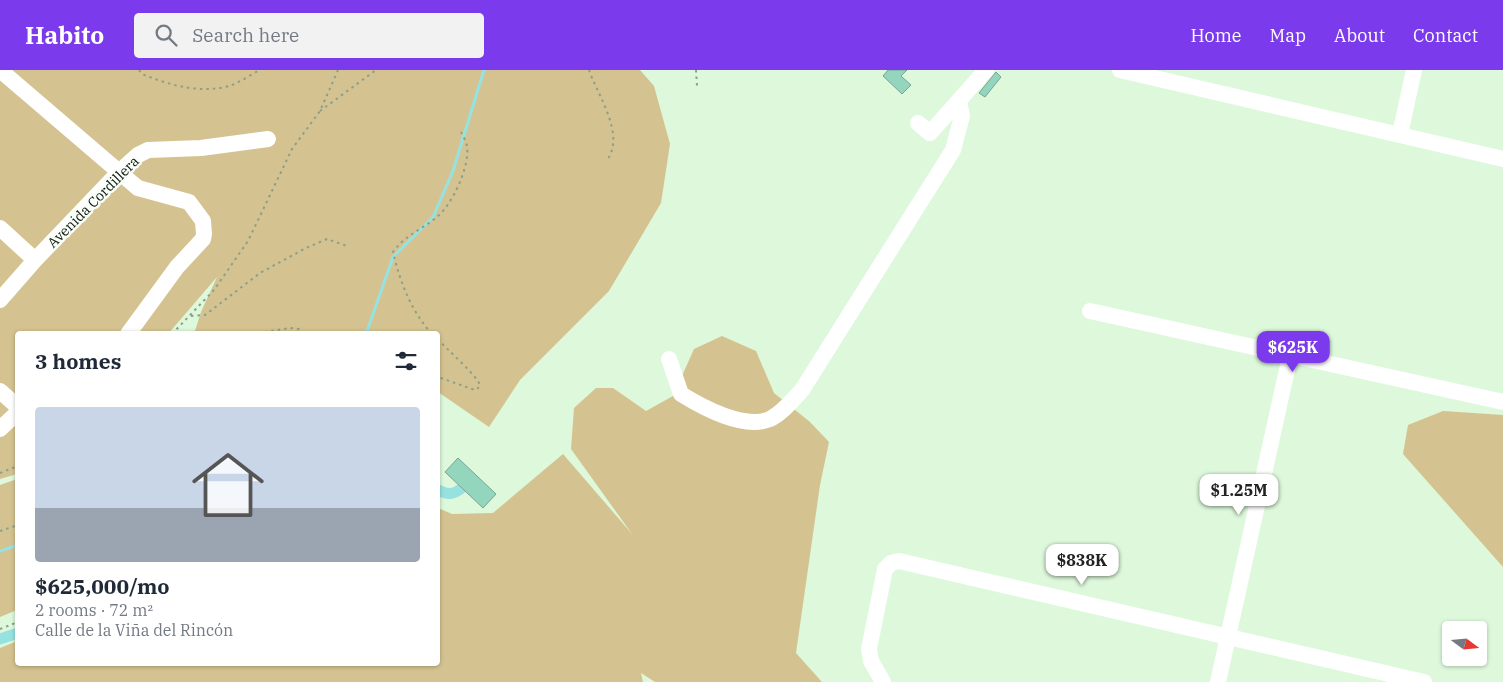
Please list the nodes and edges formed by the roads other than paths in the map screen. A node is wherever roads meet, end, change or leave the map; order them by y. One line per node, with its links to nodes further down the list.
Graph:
1 (0, 70): 10 (street)
2 (986, 70): 5 (street)
3 (1120, 70): 7 (street)
4 (1414, 70): 7 (street)
5 (959, 101): 6 (street); 17 (street)
6 (918, 123)
7 (1400, 134): 9 (street)
8 (268, 139): 10 (street, Avenida Cordillera)
9 (1503, 159)
10 (119, 172): 12 (street, Avenida Cordillera); 15 (street)
11 (0, 228): 12 (street)
12 (35, 260): 13 (street, Avenida Cordillera)
13 (0, 300)
14 (1090, 311): 16 (street)
15 (130, 331)
16 (1290, 356): 19 (street); 23 (street)
17 (669, 359)
18 (0, 391): 20 (street)
19 (1503, 402)
20 (15, 404)
21 (15, 415): 22 (street)
22 (0, 429)
23 (1228, 636): 24 (street); 25 (street); 26 (street)
24 (884, 682)
25 (1218, 682)
26 (1424, 682)

